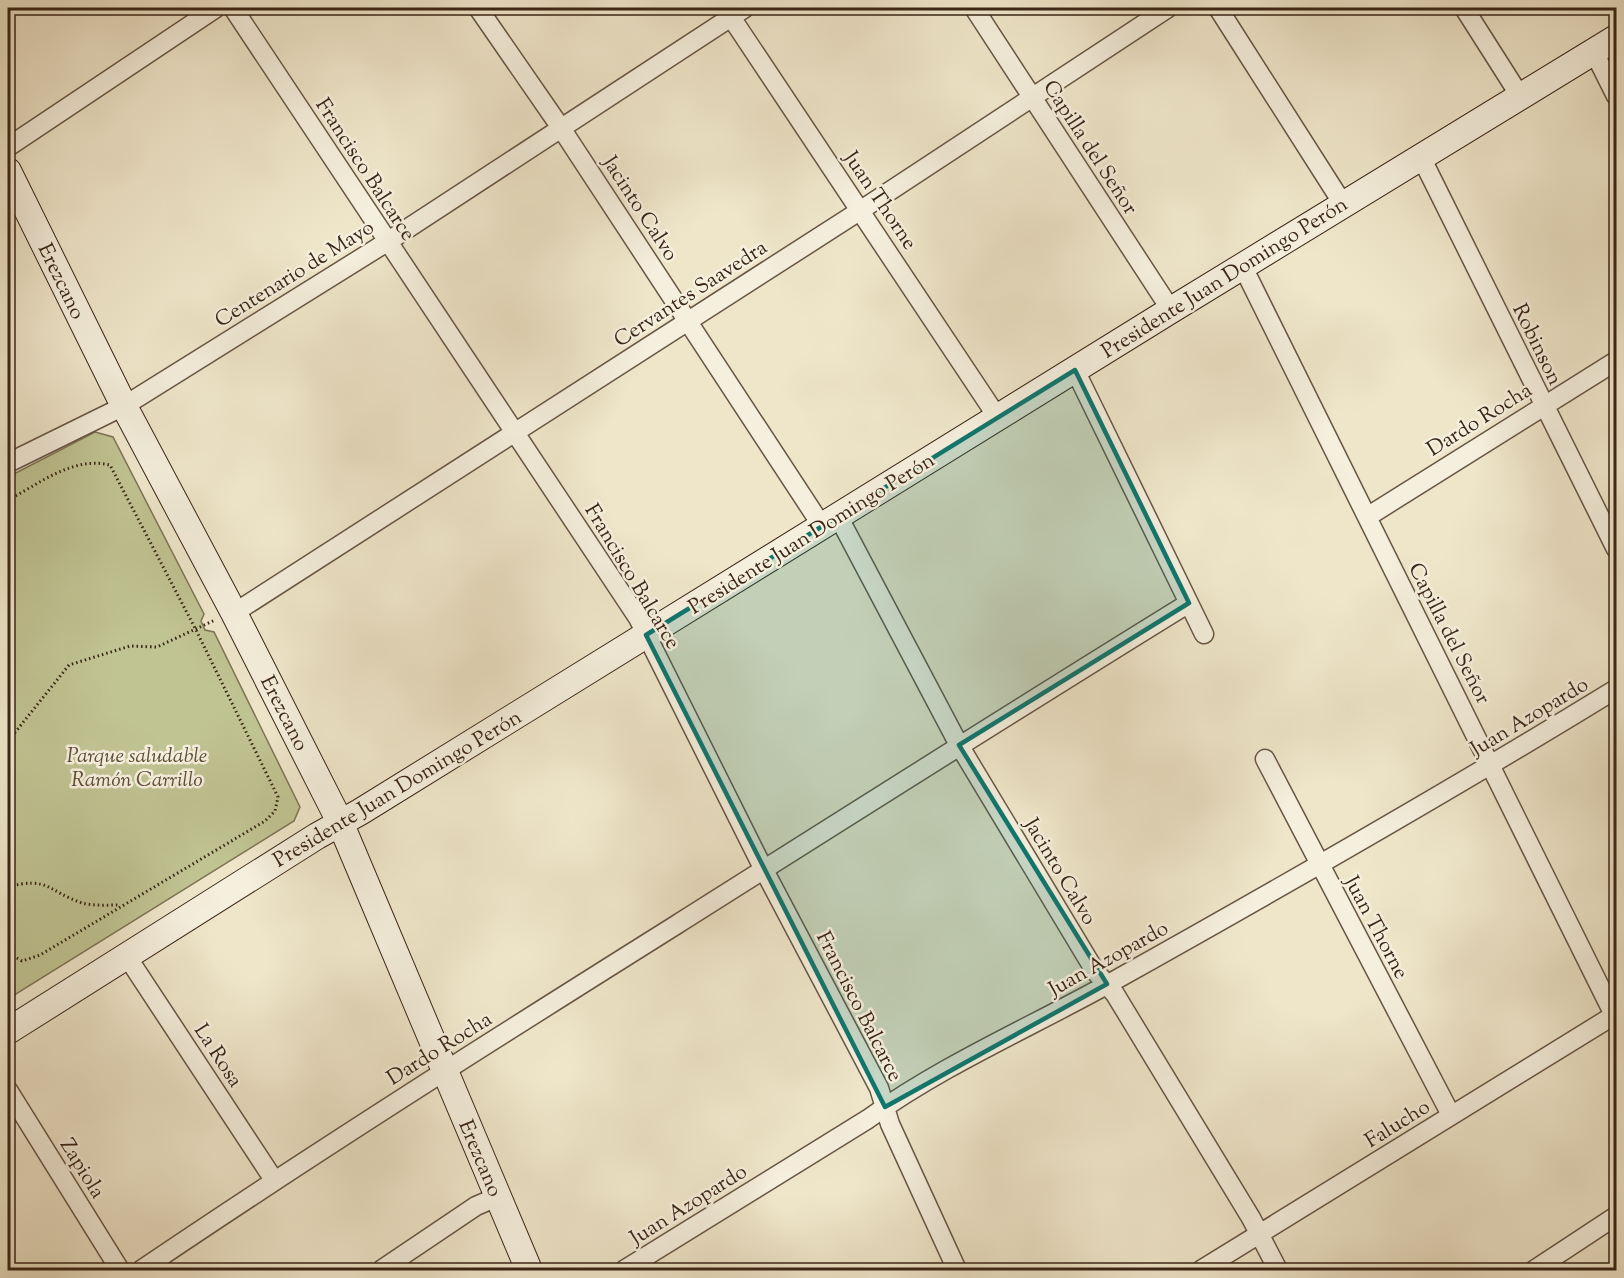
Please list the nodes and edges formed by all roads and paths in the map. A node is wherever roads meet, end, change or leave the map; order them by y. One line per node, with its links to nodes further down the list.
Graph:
1 (216, 8): 15 (street)
2 (233, 8): 20 (street, Francisco Balcarce)
3 (478, 8): 14 (street, Jacinto Calvo)
4 (974, 8): 11 (street, Capilla del Señor)
5 (1168, 8): 11 (street, Cervantes Saavedra)
6 (1218, 8): 18 (street)
7 (1464, 8): 12 (street)
8 (734, 11): 14 (street, Centenario de Mayo); 19 (street, Juan Thorne)
9 (1617, 38): 10 (street, Presidente Juan Domingo Perón)
10 (1594, 52): 12 (street, Presidente Juan Domingo Perón); 13 (street)
11 (1032, 96): 19 (street, Cervantes Saavedra); 22 (street, Capilla del Señor)
12 (1520, 96): 16 (street, Presidente Juan Domingo Perón)
13 (1617, 96)
14 (561, 128): 20 (street, Centenario de Mayo); 23 (street, Jacinto Calvo)
15 (8, 147)
16 (1421, 157): 18 (street, Presidente Juan Domingo Perón); 26 (street, Robinson)
17 (8, 171): 27 (street, Erezcano)
18 (1343, 204): 21 (street, Presidente Juan Domingo Perón)
19 (861, 210): 23 (street, Cervantes Saavedra); 28 (street, Juan Thorne)
20 (387, 242): 27 (street, Centenario de Mayo); 29 (street, Francisco Balcarce)
21 (1243, 267): 22 (street, Presidente Juan Domingo Perón); 32 (street, Capilla del Señor)
22 (1171, 310): 25 (street, Presidente Juan Domingo Perón)
23 (688, 322): 29 (street, Cervantes Saavedra); 33 (street, Jacinto Calvo)
24 (1617, 361): 26 (street, Dardo Rocha)
25 (1075, 370): 28 (street, Presidente Juan Domingo Perón); 35 (street)
26 (1543, 405): 32 (street, Dardo Rocha); 34 (street, Robinson)
27 (124, 406): 30 (street, Centenario de Mayo); 36 (street, Erezcano)
28 (998, 418): 33 (street, Presidente Juan Domingo Perón)
29 (514, 431): 36 (street, Cervantes Saavedra); 40 (street, Francisco Balcarce)
30 (8, 463)
31 (8, 500): 38 (path)
32 (1367, 517): 45 (street, Capilla del Señor)
33 (830, 521): 40 (street, Presidente Juan Domingo Perón); 43 (street, Jacinto Calvo)
34 (1617, 549)
35 (1189, 603): 39 (street); 43 (street, Dardo Rocha)
36 (234, 613): 46 (street, Erezcano)
37 (203, 625): 38 (path)
38 (196, 630): 42 (path); 50 (path)
39 (1204, 634)
40 (646, 635): 46 (street, Presidente Juan Domingo Perón); 48 (street, Francisco Balcarce)
41 (1617, 689): 45 (street, Juan Azopardo)
42 (9, 740)
43 (959, 745): 48 (street, Dardo Rocha); 53 (street, Jacinto Calvo)
44 (1265, 759): 47 (street, Juan Thorne)
45 (1491, 766): 47 (street, Juan Azopardo); 54 (street, Capilla del Señor)
46 (340, 822): 52 (street, Presidente Juan Domingo Perón); 56 (street, Erezcano)
47 (1319, 865): 53 (street, Juan Azopardo); 59 (street, Juan Thorne)
48 (764, 870): 56 (street, Dardo Rocha); 58 (street, Francisco Balcarce)
49 (8, 887): 50 (path)
50 (121, 906): 51 (path)
51 (8, 953)
52 (126, 955): 55 (street, Presidente Juan Domingo Perón); 60 (street, La Rosa)
53 (1107, 984): 58 (street, Juan Azopardo); 63 (street, Jacinto Calvo)
54 (1616, 1016): 59 (street, Falucho)
55 (8, 1031)
56 (444, 1071): 60 (street, Dardo Rocha); 61 (street, Erezcano)
57 (8, 1090): 64 (street, Zapiola)
58 (885, 1107): 68 (street, Juan Azopardo); 69 (street, Francisco Balcarce)
59 (1451, 1115): 63 (street, Falucho)
60 (274, 1180): 65 (street, Dardo Rocha)
61 (498, 1197): 66 (street); 67 (street, Erezcano)
62 (1617, 1216): 72 (street)
63 (1259, 1234): 70 (street, Falucho); 71 (street, Jacinto Calvo)
64 (120, 1270)
65 (141, 1270)
66 (381, 1270)
67 (529, 1270)
68 (624, 1270)
69 (957, 1270)
70 (1201, 1270)
71 (1278, 1270)
72 (1534, 1270)

